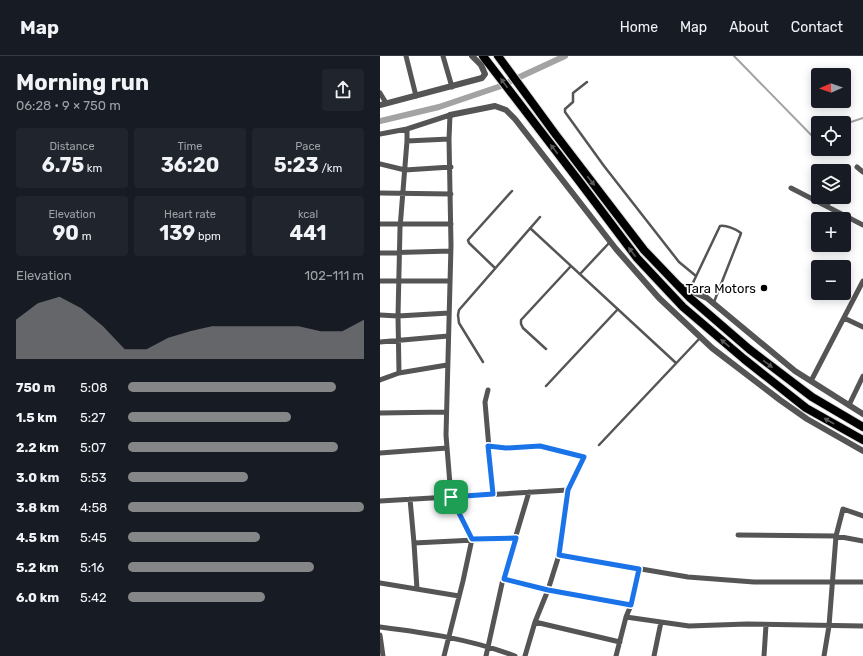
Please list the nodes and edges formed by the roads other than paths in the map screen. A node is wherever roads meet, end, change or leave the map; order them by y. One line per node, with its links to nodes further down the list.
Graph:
1 (406, 56): 9 (street)
2 (442, 56): 7 (street)
3 (472, 56): 7 (street)
4 (483, 56): 73 (highway, one-way to 4)
5 (501, 59): 45 (highway, one-way to 45)
6 (586, 82): 40 (lane)
7 (452, 87): 9 (street)
8 (380, 93): 10 (street)
9 (416, 96): 10 (street)
10 (383, 104)
11 (450, 115): 12 (street); 14 (street); 33 (street)
12 (407, 129): 13 (street); 15 (street)
13 (380, 134)
14 (449, 139): 15 (street); 17 (street)
15 (407, 141): 19 (street)
16 (380, 164): 19 (street)
17 (450, 167): 19 (street); 25 (street)
18 (857, 167): 20 (street)
19 (405, 170): 24 (street)
20 (863, 172)
21 (791, 188): 26 (street)
22 (512, 191): 38 (lane)
23 (380, 193): 24 (street)
24 (403, 194): 25 (street); 29 (street)
25 (451, 194): 30 (street)
26 (826, 206): 31 (street)
27 (540, 217): 32 (lane)
28 (380, 224): 29 (street)
29 (400, 224): 30 (street); 36 (street)
30 (451, 224): 34 (street)
31 (863, 225)
32 (530, 228): 37 (lane); 38 (lane)
33 (610, 242): 39 (lane); 55 (street)
34 (450, 250): 36 (street); 42 (street)
35 (380, 253): 36 (street)
36 (400, 254): 44 (street)
37 (571, 266): 39 (lane); 58 (lane)
38 (495, 268): 59 (lane)
39 (580, 274): 48 (lane)
40 (696, 276): 46 (lane); 47 (lane)
41 (380, 281): 44 (street)
42 (450, 281): 44 (street); 49 (street)
43 (863, 281): 52 (street)
44 (399, 282): 51 (street)
45 (677, 284): 46 (street); 72 (highway, one-way to 72)
46 (689, 290): 47 (street)
47 (713, 303): 65 (street)
48 (618, 309): 60 (lane); 66 (lane)
49 (449, 313): 51 (street); 54 (street)
50 (380, 315): 51 (street)
51 (398, 316): 57 (street)
52 (844, 318): 53 (street); 65 (street)
53 (863, 327)
54 (448, 336): 57 (street); 61 (street)
55 (701, 337): 60 (lane); 77 (street)
56 (380, 342): 57 (street)
57 (399, 342): 62 (street)
58 (546, 349)
59 (484, 362)
60 (676, 364): 74 (lane)
61 (448, 366): 62 (street); 69 (street)
62 (399, 374): 64 (street)
63 (863, 376): 68 (street)
64 (380, 380)
65 (811, 381): 68 (street)
66 (546, 386)
67 (488, 390): 75 (street)
68 (849, 405): 71 (street)
69 (446, 412): 70 (street); 76 (street)
70 (380, 413)
71 (863, 414)
72 (863, 427)
73 (863, 440)
74 (599, 445)
75 (488, 446): 79 (street); 81 (street)
76 (447, 448): 78 (street); 82 (street)
77 (863, 451)
78 (380, 453)
79 (568, 490): 80 (street); 92 (street)
80 (529, 492): 81 (street); 88 (street)
81 (493, 494): 82 (street)
82 (451, 497): 83 (street); 89 (street)
83 (410, 499): 84 (street); 91 (street)
84 (380, 501)
85 (863, 516): 87 (street)
86 (738, 535): 87 (street)
87 (836, 536): 90 (street); 95 (street)
88 (516, 538): 89 (street); 94 (street)
89 (472, 539): 91 (street); 100 (street)
90 (863, 541)
91 (414, 543): 98 (street)
92 (559, 555): 93 (street); 99 (street)
93 (639, 569): 95 (street); 101 (street)
94 (504, 579): 99 (street); 112 (street)
95 (832, 582): 96 (street); 106 (street)
96 (863, 582)
97 (380, 583): 98 (street)
98 (417, 589): 100 (street)
99 (548, 590): 101 (street); 103 (street)
100 (459, 596): 110 (street)
101 (631, 605): 102 (street)
102 (626, 618): 104 (street); 111 (street)
103 (535, 622): 111 (street); 117 (street)
104 (661, 622): 105 (street); 119 (street)
105 (766, 625): 106 (street); 120 (street)
106 (829, 626): 107 (street); 121 (street)
107 (863, 626)
108 (380, 627): 110 (street)
109 (380, 635): 113 (street)
110 (448, 637): 112 (street); 114 (street)
111 (620, 642): 118 (street)
112 (489, 646): 115 (street); 116 (street)
113 (383, 656)
114 (444, 656)
115 (486, 656)
116 (515, 656)
117 (525, 656)
118 (616, 656)
119 (654, 656)
120 (764, 656)
121 (824, 656)

